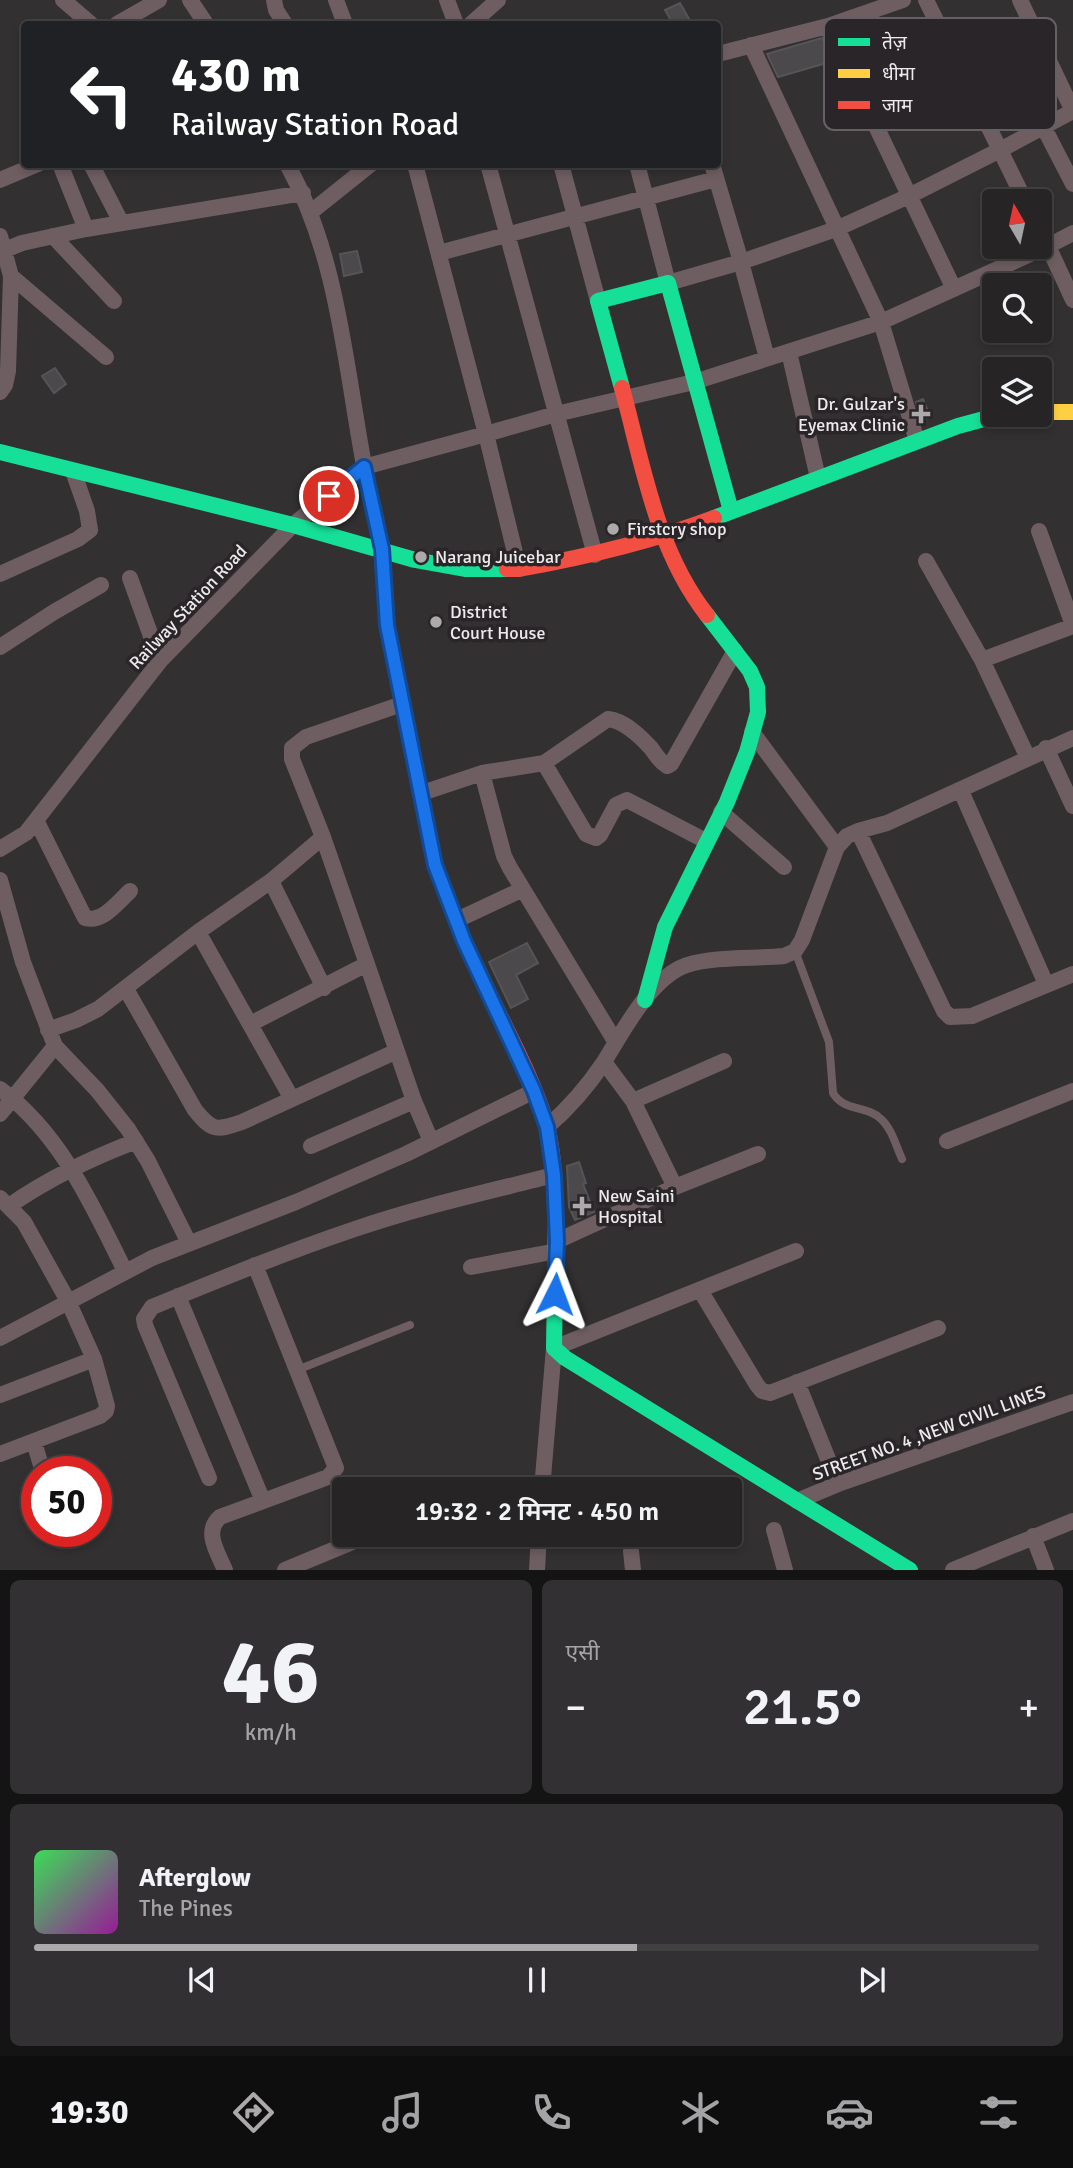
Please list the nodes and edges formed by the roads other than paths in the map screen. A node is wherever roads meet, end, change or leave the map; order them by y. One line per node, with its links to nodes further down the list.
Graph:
1 (63, 0): 14 (street)
2 (159, 0): 15 (street)
3 (190, 0): 16 (street)
4 (274, 0): 17 (street)
5 (336, 0): 18 (street)
6 (447, 0): 19 (street)
7 (498, 0): 20 (street)
8 (903, 0): 11 (street)
9 (926, 0): 12 (street)
10 (1020, 0): 13 (street)
11 (851, 18)
12 (935, 18)
13 (1029, 18)
14 (87, 21)
15 (122, 21)
16 (204, 21)
17 (283, 21)
18 (344, 21)
19 (455, 21)
20 (474, 21)
21 (824, 27): 22 (street)
22 (751, 45): 23 (street); 52 (street)
23 (721, 53)
24 (1056, 75): 25 (street)
25 (1073, 111): 26 (street)
26 (1056, 120)
27 (878, 130): 46 (street)
28 (990, 130): 31 (street)
29 (1036, 130): 31 (street)
30 (1045, 130): 43 (street)
31 (1000, 150): 44 (street); 46 (street)
32 (28, 168): 42 (street)
33 (62, 168): 51 (street)
34 (93, 168): 50 (street)
35 (289, 168): 45 (street)
36 (366, 168): 48 (street)
37 (416, 168): 58 (street)
38 (489, 168): 54 (street)
39 (562, 168): 49 (street)
40 (638, 168): 47 (street)
41 (714, 172): 47 (street); 61 (street)
42 (0, 180)
43 (1073, 184)
44 (1019, 189)
45 (303, 193): 48 (street); 50 (street)
46 (909, 196): 52 (street); 64 (street)
47 (646, 198): 49 (street); 63 (street)
48 (311, 212): 82 (street)
49 (576, 216): 54 (street); 65 (street)
50 (121, 222): 51 (street)
51 (86, 229): 55 (street)
52 (836, 229): 61 (street); 68 (street)
53 (1073, 233): 57 (street)
54 (507, 234): 58 (street); 77 (street)
55 (53, 236): 56 (street); 67 (street)
56 (3, 243): 62 (street)
57 (1052, 244)
58 (439, 253): 79 (street)
59 (1052, 255): 66 (street)
60 (1020, 259): 64 (street)
61 (741, 262): 63 (street); 71 (street)
62 (11, 276): 70 (street); 73 (street)
63 (668, 283): 65 (main road); 72 (main road)
64 (954, 289): 68 (street)
65 (598, 300): 74 (main road)
66 (1073, 300)
67 (114, 301)
68 (881, 321): 69 (street); 80 (street)
69 (789, 352): 71 (street); 84 (street)
70 (106, 357)
71 (767, 358): 72 (street)
72 (694, 382): 74 (street); 85 (main road)
73 (0, 391)
74 (625, 399): 77 (street); 88 (main road)
75 (1052, 412): 76 (main road)
76 (1073, 412)
77 (556, 414): 79 (street); 90 (street)
78 (982, 420): 80 (main road)
79 (486, 434): 82 (street); 92 (street)
80 (917, 441): 84 (main road)
81 (0, 452): 83 (main road)
82 (364, 467): 86 (street, Railway Station Road); 89 (street)
83 (74, 471): 86 (main road); 93 (street)
84 (818, 478): 85 (main road)
85 (731, 511): 88 (main road)
86 (293, 525): 89 (main road); 100 (street, Railway Station Road)
87 (1039, 531): 96 (street)
88 (662, 537): 90 (main road); 98 (main road)
89 (382, 549): 92 (main road); 101 (main road)
90 (594, 555): 92 (main road)
91 (926, 561): 99 (street)
92 (519, 569)
93 (0, 574)
94 (130, 578): 100 (street)
95 (102, 585): 97 (street)
96 (1073, 626): 99 (street)
97 (0, 647)
98 (735, 651): 102 (main road); 106 (street)
99 (982, 660): 105 (street)
100 (160, 661): 112 (street, Railway Station Road)
101 (402, 704): 109 (main road); 114 (street)
102 (752, 732): 111 (main road); 116 (street)
103 (1073, 738): 104 (street)
104 (1046, 748): 105 (street); 110 (street)
105 (1028, 758): 108 (street)
106 (544, 763): 107 (street); 115 (street)
107 (482, 774): 109 (street); 121 (street)
108 (961, 790): 113 (street); 128 (street)
109 (422, 793): 123 (main road)
110 (1073, 806)
111 (721, 812): 115 (main road); 118 (street)
112 (36, 820): 117 (street, Railway Station Road); 122 (street)
113 (858, 831): 116 (street); 128 (street)
114 (323, 837): 120 (street); 126 (street)
115 (706, 841): 131 (main road)
116 (837, 847): 125 (street)
117 (0, 849)
118 (784, 867)
119 (0, 880): 133 (street)
120 (271, 881): 124 (street); 129 (street)
121 (521, 890): 123 (street); 134 (street)
122 (130, 891)
123 (457, 920): 139 (main road)
124 (198, 932): 130 (street); 132 (street)
125 (795, 951): 131 (street); 152 (lane)
126 (367, 964): 129 (street); 136 (street)
127 (1073, 974): 128 (street)
128 (1046, 984)
129 (324, 988): 132 (street)
130 (126, 989): 133 (street); 142 (street)
131 (645, 1000): 134 (street)
132 (250, 1024): 142 (street)
133 (48, 1030): 135 (street)
134 (615, 1041): 138 (street)
135 (55, 1046): 141 (street); 147 (street)
136 (397, 1051): 142 (street); 143 (street)
137 (724, 1061): 144 (street)
138 (604, 1062): 144 (street); 146 (street)
139 (534, 1091): 146 (main road); 148 (street)
140 (1073, 1091): 149 (street)
141 (6, 1093): 145 (street); 153 (street)
142 (292, 1098)
143 (414, 1101): 148 (street); 150 (street)
144 (633, 1101): 155 (street)
145 (0, 1114)
146 (547, 1127): 154 (main road)
147 (136, 1141): 153 (street); 157 (street)
148 (431, 1141): 157 (street)
149 (947, 1141)
150 (311, 1146)
151 (758, 1154): 155 (street)
152 (902, 1159)
153 (71, 1167): 156 (street); 162 (street)
154 (554, 1175): 158 (main road); 160 (street)
155 (675, 1187): 158 (street)
156 (4, 1202): 165 (street)
157 (189, 1243): 162 (street)
158 (557, 1246): 161 (street); 169 (main road)
159 (796, 1251): 163 (street)
160 (255, 1265): 164 (street); 171 (street)
161 (471, 1266)
162 (125, 1271): 165 (street)
163 (701, 1290): 169 (street); 172 (street)
164 (178, 1296): 179 (street); 181 (street)
165 (68, 1301): 168 (street); 170 (street)
166 (410, 1325): 171 (lane)
167 (938, 1328): 172 (street)
168 (0, 1338)
169 (554, 1348): 178 (street); 182 (main road)
170 (93, 1359): 173 (street); 175 (street)
171 (297, 1370): 181 (street)
172 (797, 1382): 180 (street)
173 (0, 1395)
174 (1073, 1402): 180 (street, STREET NO. 4 ,NEW CIVIL LINES)
175 (34, 1442): 176 (street); 177 (street)
176 (0, 1454)
177 (38, 1456)
178 (543, 1477)
179 (209, 1478)
180 (838, 1484): 182 (street, STREET NO. 4 ,NEW CIVIL LINES)
181 (263, 1501): 189 (street)
182 (797, 1501): 194 (main road)
183 (1073, 1521): 185 (street)
184 (774, 1530): 193 (street)
185 (1033, 1536): 195 (street); 196 (street)
186 (340, 1547): 190 (street)
187 (539, 1547): 191 (street)
188 (631, 1550): 192 (street)
189 (225, 1570)
190 (285, 1570)
191 (537, 1570)
192 (633, 1570)
193 (785, 1570)
194 (909, 1570)
195 (953, 1570)
196 (1046, 1570)

